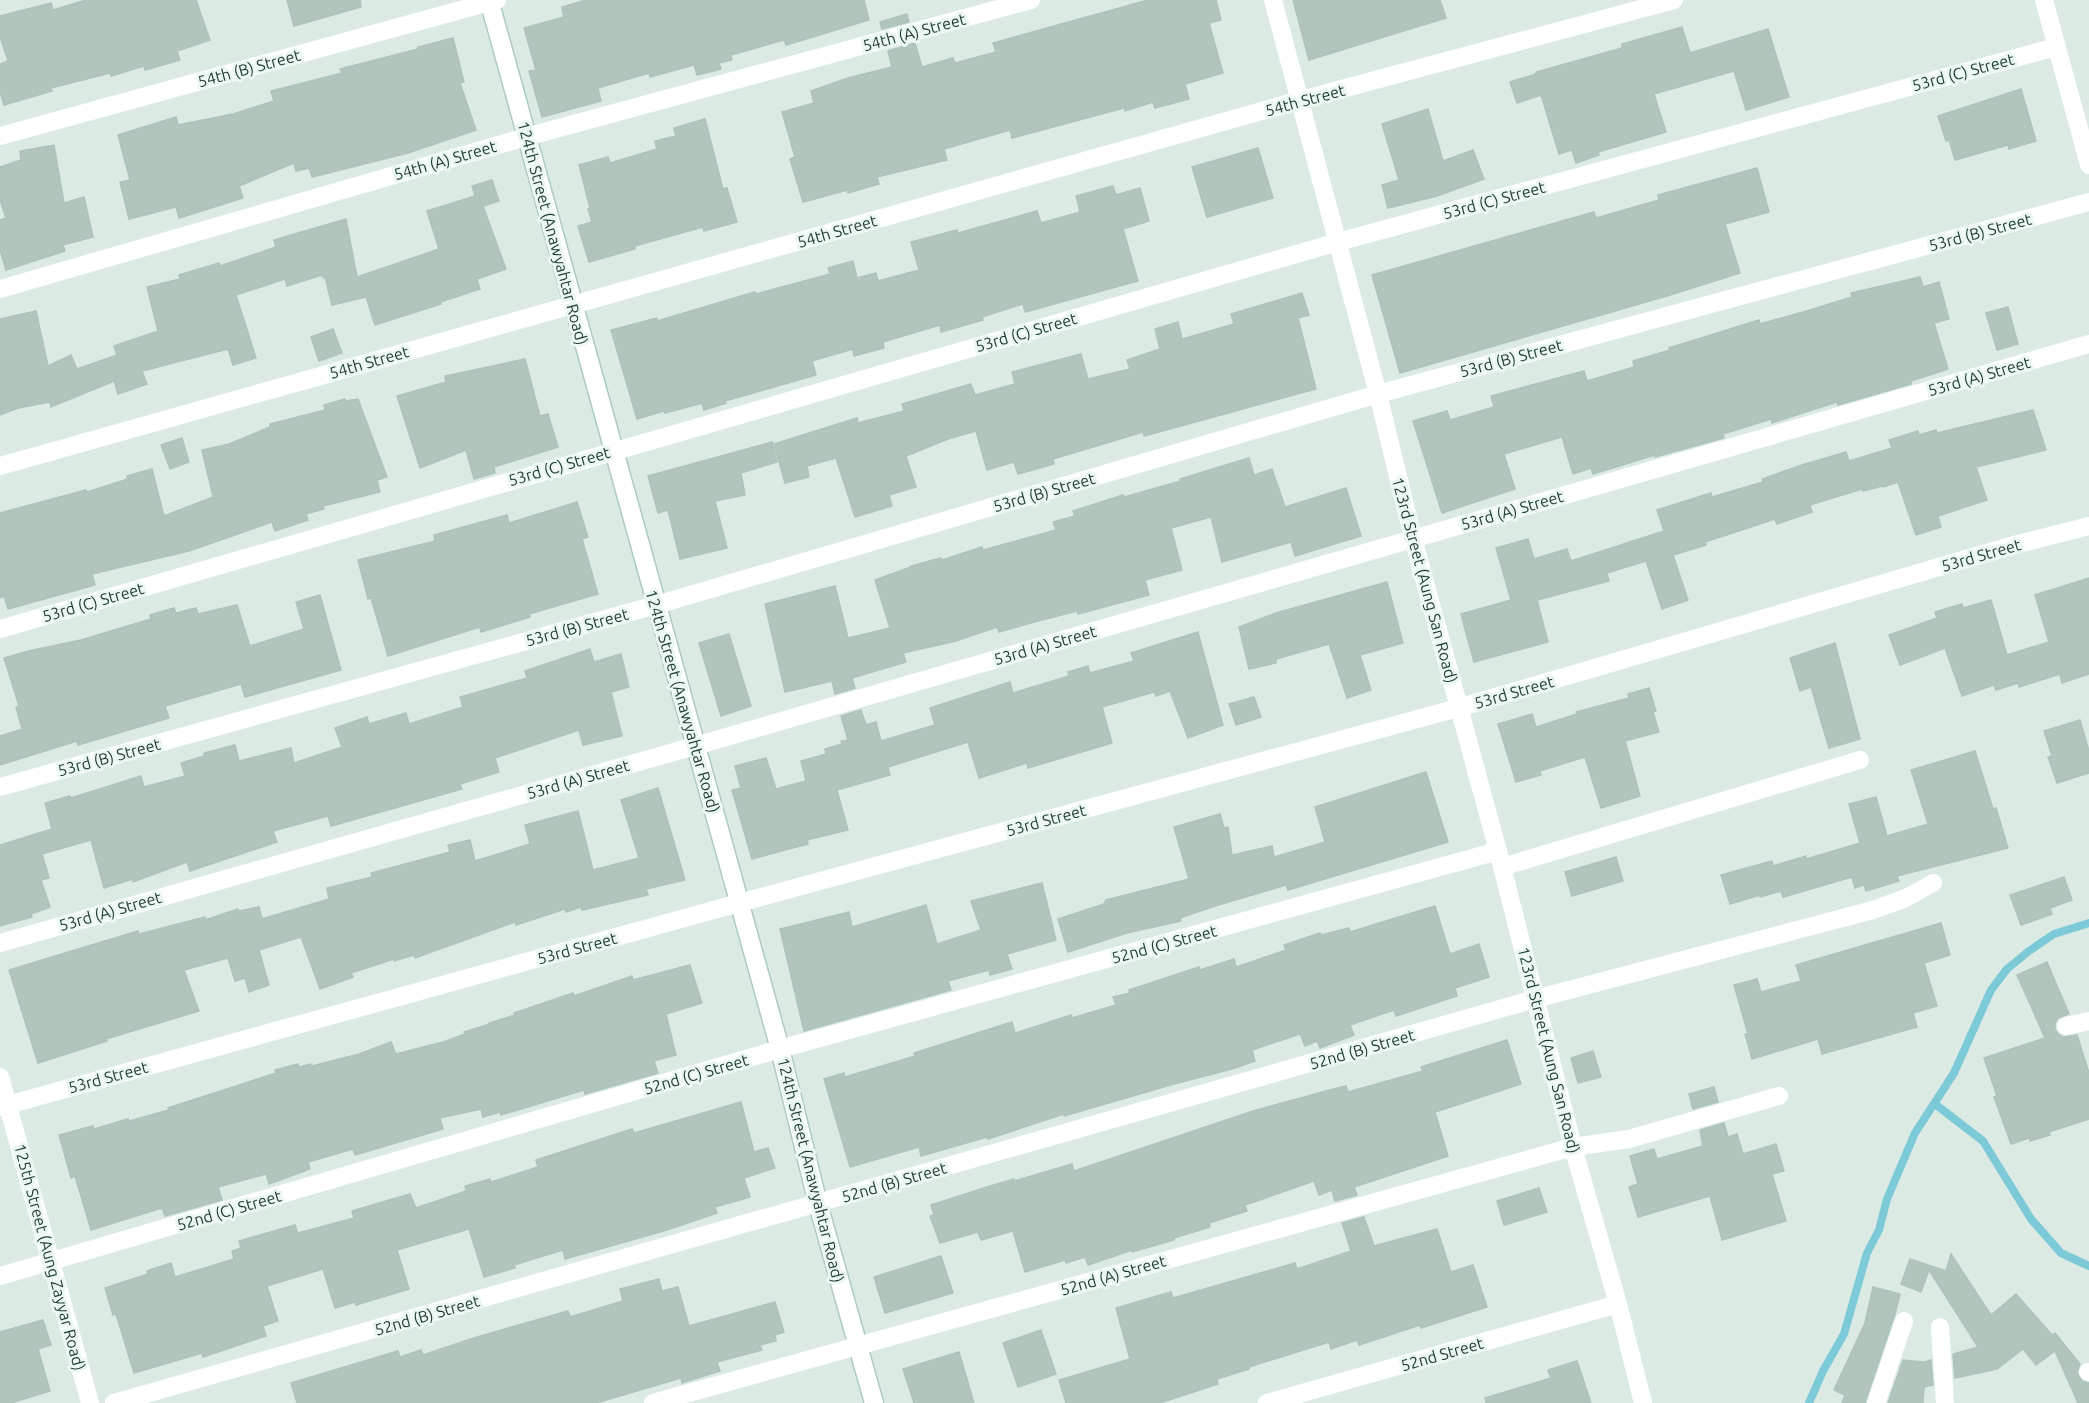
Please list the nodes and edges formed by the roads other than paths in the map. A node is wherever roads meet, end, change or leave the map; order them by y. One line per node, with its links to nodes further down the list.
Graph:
1 (1031, 0): 9 (street, 54th (A) Street)
2 (1273, 0): 7 (street, 123rd Street (Aung San Road))
3 (1674, 0): 7 (street, 54th Street)
4 (2044, 0): 6 (street)
5 (492, 1): 8 (street, 54th (B) Street); 9 (street, 124th Street (Anawyahtar Road))
6 (2056, 47): 10 (street); 12 (street, 53rd (C) Street)
7 (1301, 100): 12 (street, 123rd Street (Aung San Road)); 14 (street, 54th Street)
8 (0, 136)
9 (526, 137): 13 (street, 54th (A) Street); 14 (street, 124th Street (Anawyahtar Road))
10 (2089, 165)
11 (2089, 202): 16 (street, 53rd (B) Street)
12 (1338, 242): 16 (street, 123rd Street (Aung San Road)); 17 (street, 53rd (C) Street)
13 (0, 289)
14 (573, 305): 17 (street, 124th Street (Anawyahtar Road)); 18 (street, 54th Street)
15 (2089, 344): 20 (street, 53rd (A) Street)
16 (1378, 394): 20 (street, 123rd Street (Aung San Road)); 21 (street, 53rd (B) Street)
17 (612, 451): 21 (street, 124th Street (Anawyahtar Road)); 22 (street, 53rd (C) Street)
18 (0, 466)
19 (2089, 526): 23 (street, 53rd Street)
20 (1413, 538): 23 (street, 123rd Street (Aung San Road)); 24 (street, 53rd (A) Street)
21 (656, 605): 24 (street, 124th Street (Anawyahtar Road)); 26 (street, 53rd (B) Street)
22 (0, 629)
23 (1458, 708): 27 (street, 123rd Street (Aung San Road)); 29 (street, 53rd Street)
24 (695, 746): 29 (street, 124th Street (Anawyahtar Road)); 30 (street, 53rd (A) Street)
25 (1860, 760): 27 (street, 52nd (C) Street)
26 (0, 787)
27 (1500, 859): 31 (street, 123rd Street (Aung San Road)); 34 (street, 52nd (C) Street)
28 (1933, 883): 31 (street, 52nd (B) Street)
29 (739, 903): 34 (street, 124th Street (Anawyahtar Road)); 37 (street, 53rd Street)
30 (0, 943)
31 (1535, 999): 38 (street, 123rd Street (Aung San Road)); 39 (street, 52nd (B) Street)
32 (2089, 1021): 33 (street)
33 (2066, 1026)
34 (780, 1050): 39 (street, 124th Street (Anawyahtar Road)); 40 (street, 52nd (C) Street)
35 (0, 1077): 37 (street, 125th Street (Aung Zayyar Road))
36 (1779, 1096): 38 (street, 52nd (A) Street)
37 (4, 1106): 40 (street, 125th Street (Aung Zayyar Road))
38 (1573, 1147): 42 (street, 123rd Street (Aung San Road)); 45 (street, 52nd (A) Street)
39 (818, 1204): 45 (street, 124th Street (Anawyahtar Road)); 47 (street, 52nd (B) Street)
40 (51, 1261): 41 (street, 52nd (C) Street); 46 (street, 125th Street (Aung Zayyar Road))
41 (0, 1276)
42 (1618, 1304): 50 (street, 52nd Street); 51 (street, 123rd Street (Aung San Road))
43 (1904, 1321): 52 (street)
44 (1940, 1327): 53 (street)
45 (858, 1346): 48 (street, 52nd (A) Street); 49 (street, 124th Street (Anawyahtar Road))
46 (90, 1403)
47 (114, 1403)
48 (653, 1403)
49 (874, 1403)
50 (1267, 1403)
51 (1643, 1403)
52 (1876, 1403)
53 (1945, 1403)

